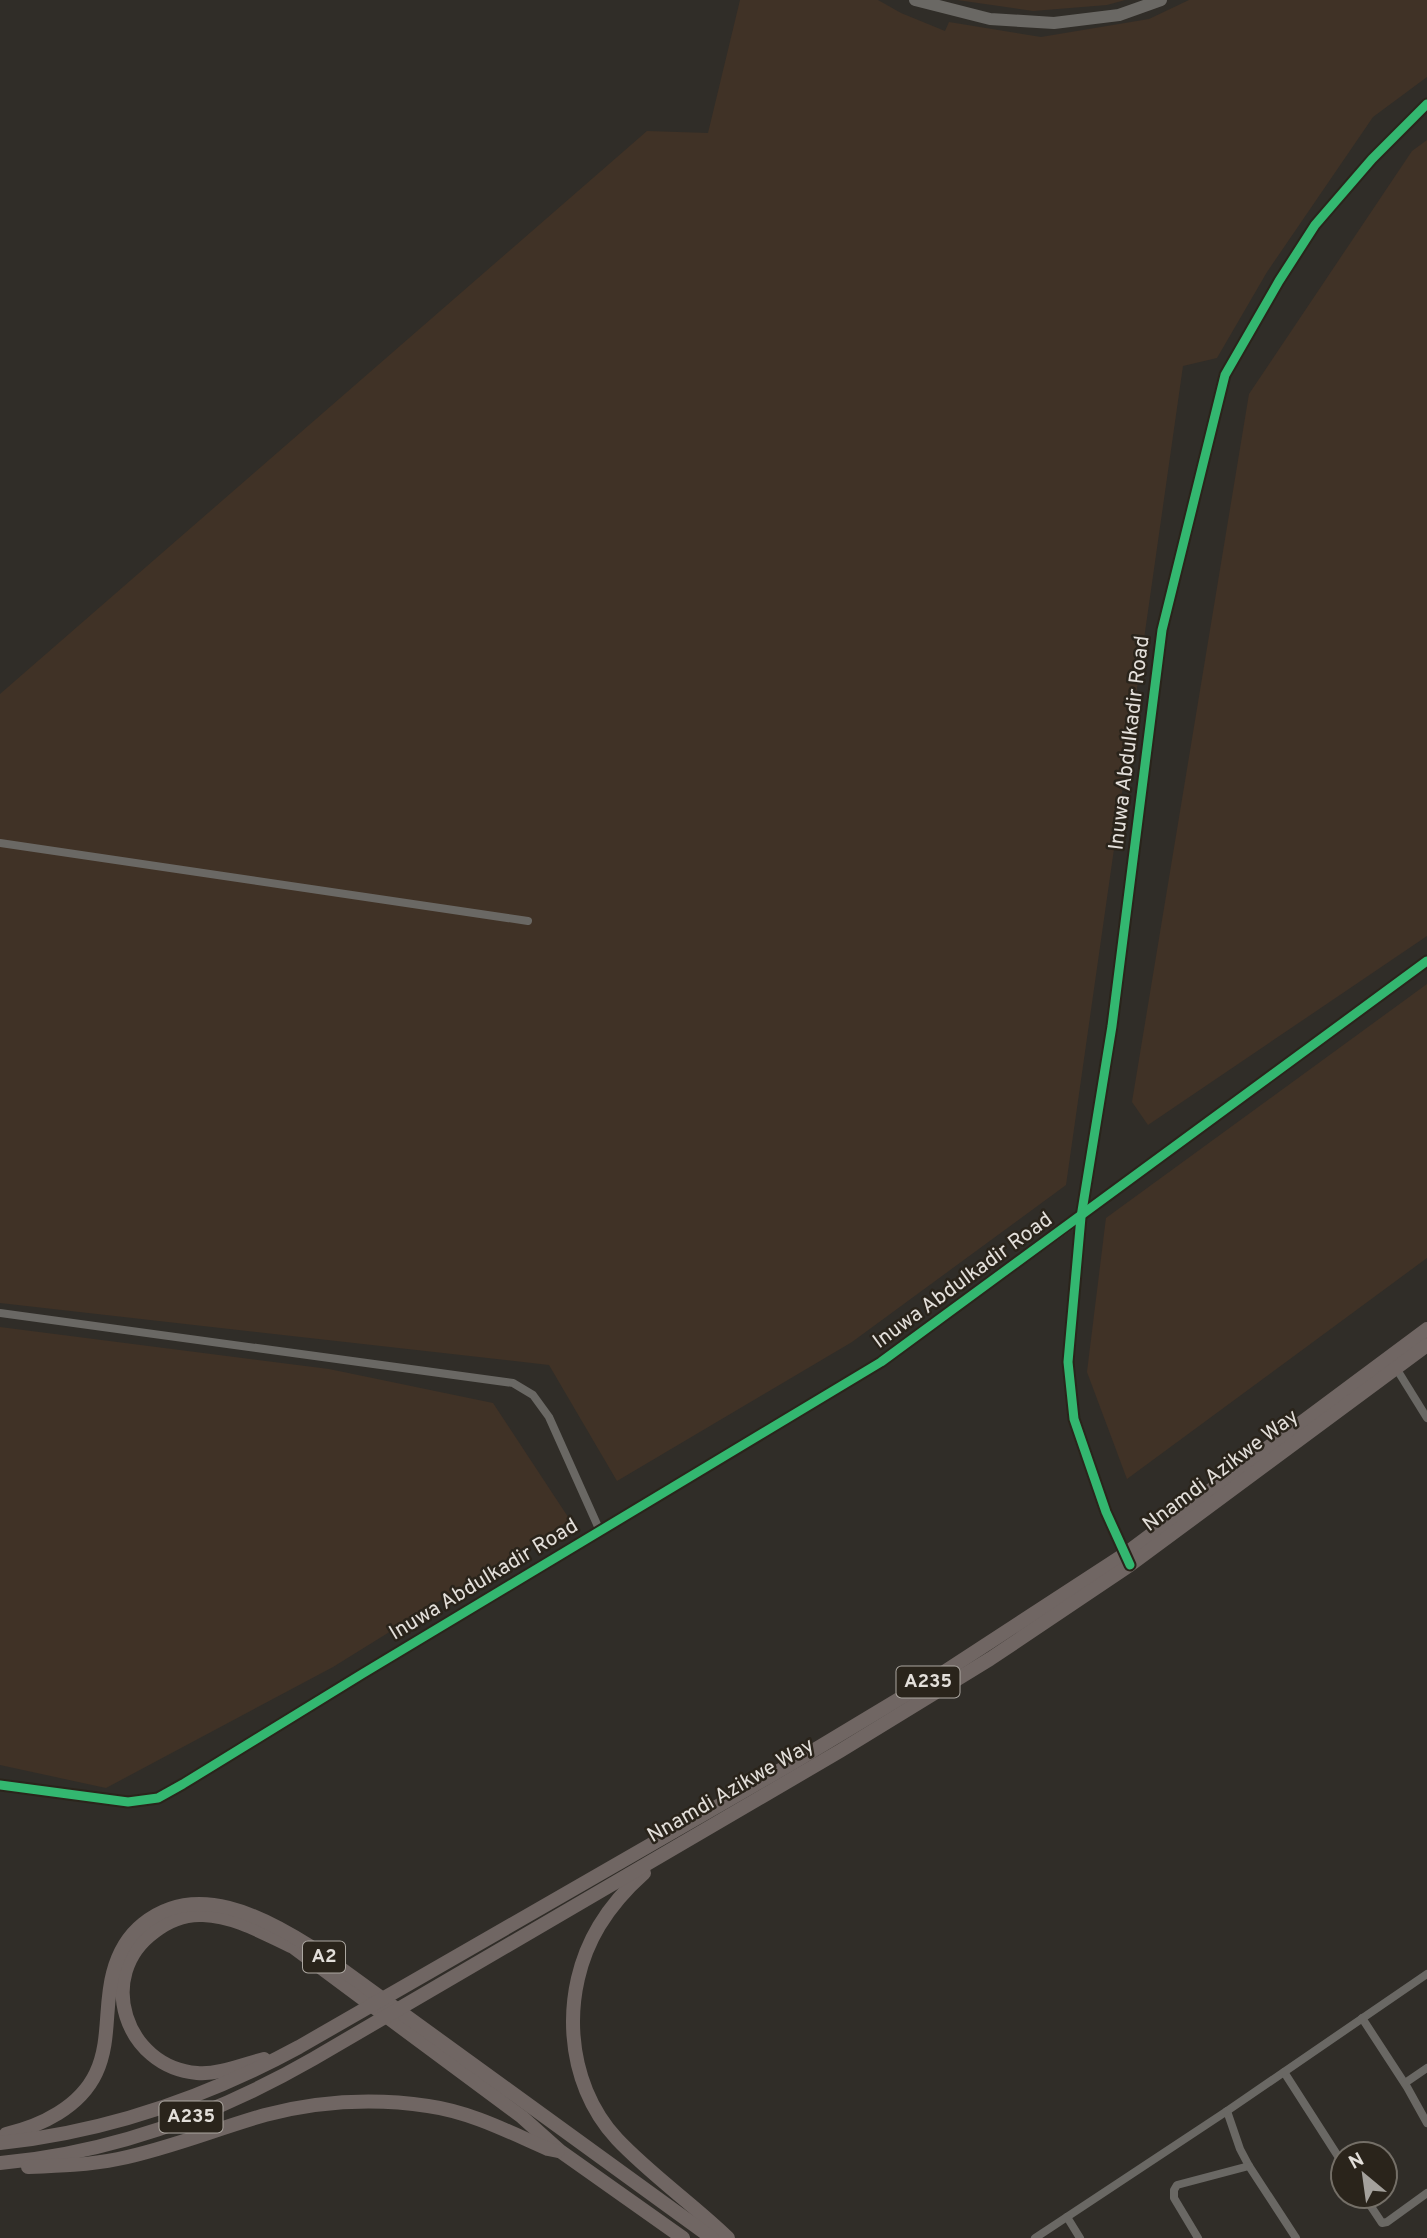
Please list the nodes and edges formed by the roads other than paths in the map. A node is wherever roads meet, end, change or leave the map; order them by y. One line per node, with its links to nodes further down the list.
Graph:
1 (915, 0): 2 (main road)
2 (1161, 0)
3 (1427, 104): 7 (street, Inuwa Abdulkadir Road)
4 (0, 843): 5 (street)
5 (528, 921)
6 (1427, 961): 7 (street)
7 (1081, 1217): 13 (street, Inuwa Abdulkadir Road); 14 (street)
8 (0, 1313): 13 (street)
9 (1427, 1329): 14 (highway, Nnamdi Azikwe Way / A235)
10 (1427, 1345): 11 (highway, Nnamdi Azikwe Way / A235)
11 (1396, 1368): 12 (street); 14 (highway, Nnamdi Azikwe Way / A235)
12 (1427, 1418)
13 (600, 1531): 15 (street, Inuwa Abdulkadir Road)
14 (1128, 1559): 16 (highway, Nnamdi Azikwe Way / A235); 19 (highway, Nnamdi Azikwe Way / A235)
15 (0, 1785)
16 (663, 1855): 29 (highway, Nnamdi Azikwe Way / A235); 37 (highway)
17 (1427, 1974): 18 (street)
18 (1362, 2018): 21 (street); 22 (street)
19 (299, 2048): 27 (highway, Nnamdi Azikwe Way / A235); 28 (highway)
20 (1427, 2068): 22 (street)
21 (1284, 2072): 23 (street); 26 (street)
22 (1405, 2083): 24 (street)
23 (1227, 2111): 30 (street); 34 (street)
24 (1427, 2123)
25 (0, 2136): 36 (highway, A2)
26 (1329, 2142)
27 (0, 2143)
28 (560, 2151): 31 (highway); 35 (highway)
29 (0, 2162)
30 (1249, 2166): 40 (street); 41 (street)
31 (0, 2168)
32 (1427, 2193): 33 (street)
33 (1373, 2210)
34 (1067, 2217): 38 (street); 39 (street)
35 (683, 2238)
36 (712, 2238)
37 (728, 2238)
38 (1034, 2238)
39 (1080, 2238)
40 (1198, 2238)
41 (1296, 2238)

